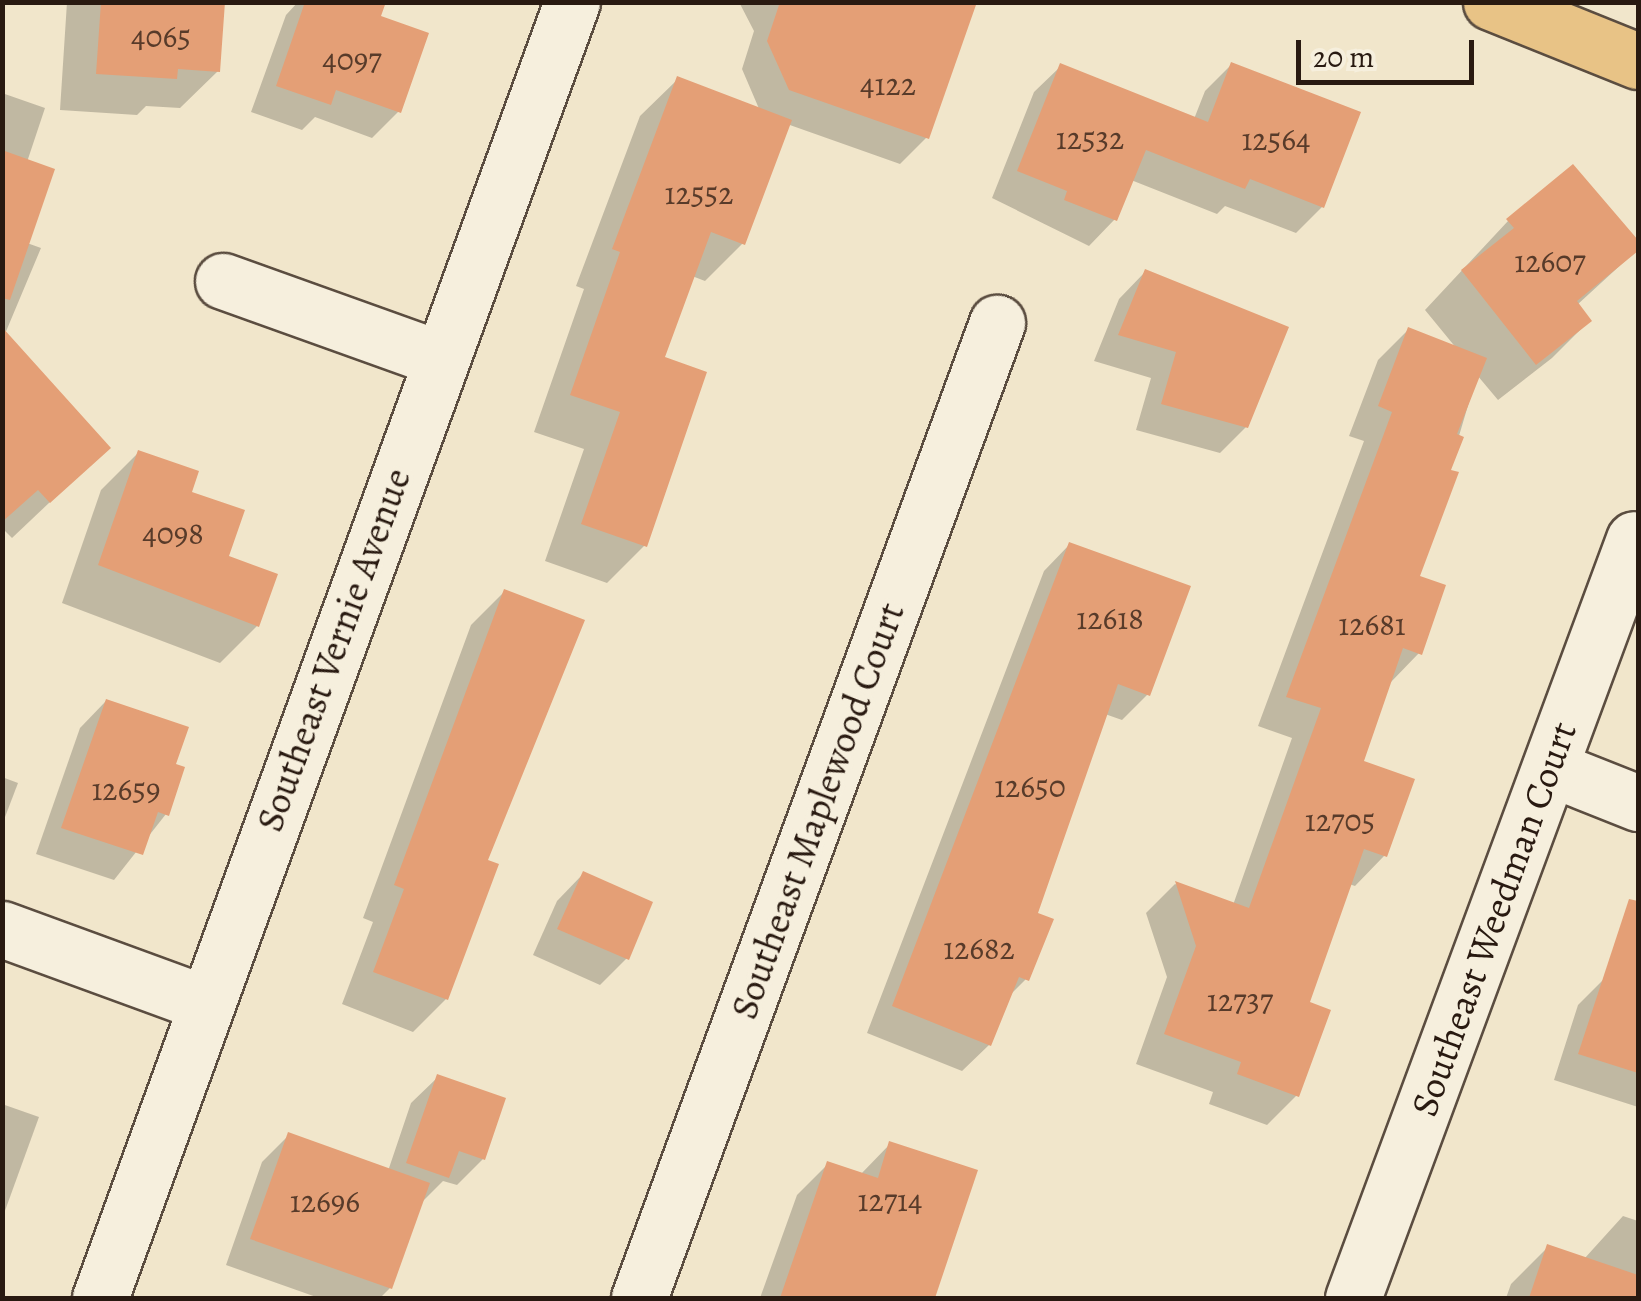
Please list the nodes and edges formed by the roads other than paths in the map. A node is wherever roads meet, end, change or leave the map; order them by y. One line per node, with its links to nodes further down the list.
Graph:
1 (572, 2): 6 (street, Southeast Vernie Avenue)
2 (1492, 2): 3 (main road)
3 (1638, 61)
4 (223, 282): 6 (street)
5 (997, 323): 13 (street, Southeast Maplewood Court)
6 (438, 358): 11 (street, Southeast Vernie Avenue)
7 (1634, 538): 8 (street, Southeast Weedman Court)
8 (1550, 768): 9 (street); 14 (street, Southeast Weedman Court)
9 (1638, 803)
10 (2, 929): 11 (street)
11 (207, 1004): 12 (street, Southeast Vernie Avenue)
12 (100, 1298)
13 (639, 1298)
14 (1353, 1298)

